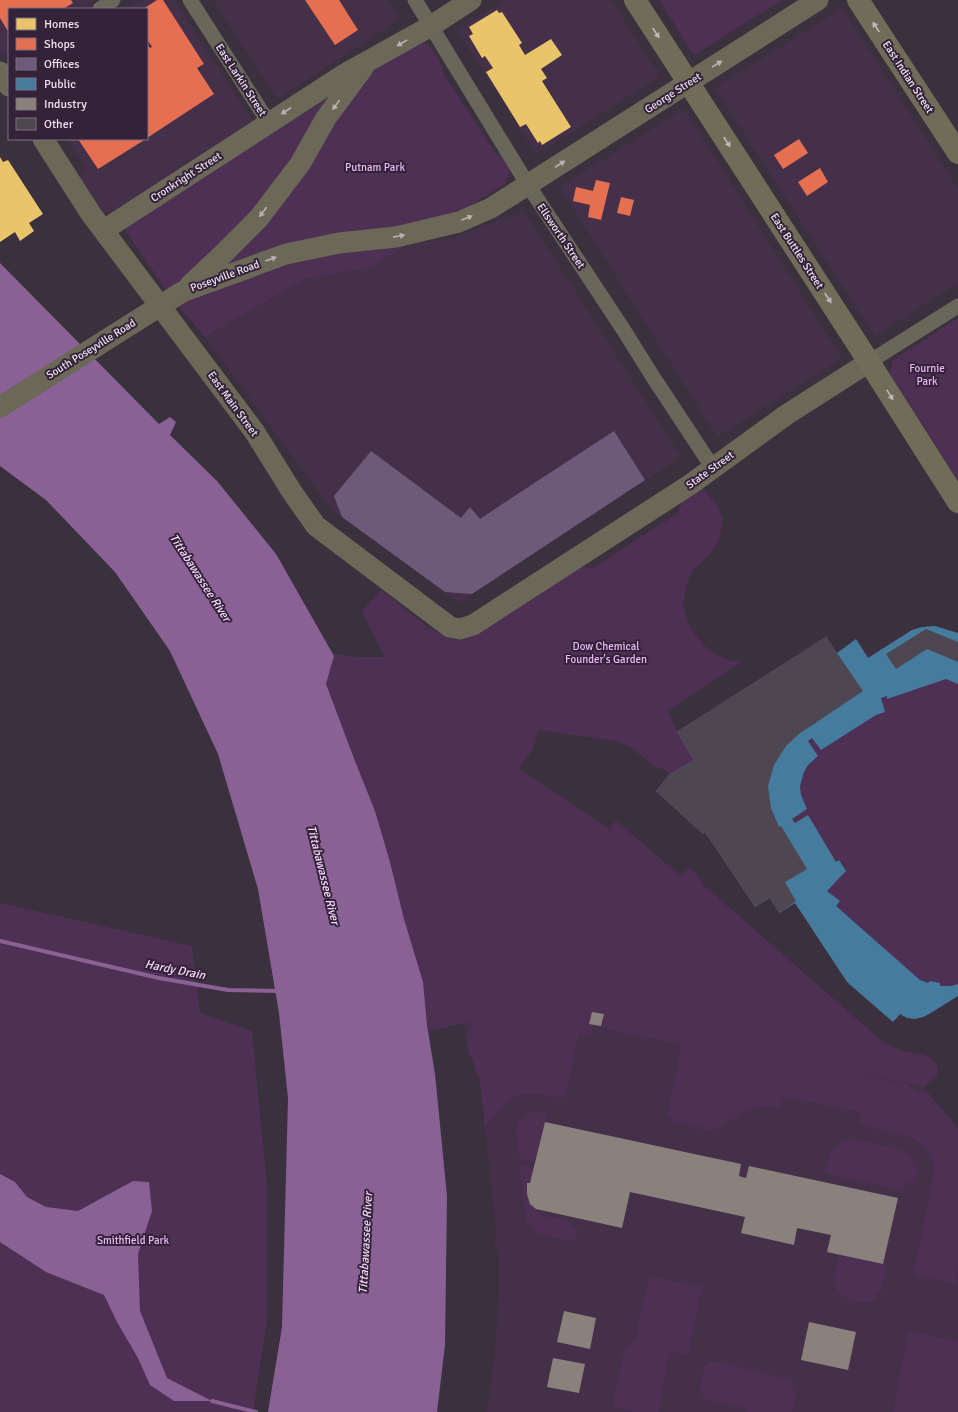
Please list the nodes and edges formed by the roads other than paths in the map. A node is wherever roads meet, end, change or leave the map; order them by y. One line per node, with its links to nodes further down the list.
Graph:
1 (113, 0): 8 (street)
2 (190, 0): 12 (street, East Larkin Street)
3 (414, 0): 9 (street, Ellsworth Street)
4 (471, 0): 9 (street)
5 (635, 0): 11 (highway, East Buttles Street, one-way to 11)
6 (818, 0): 11 (street, George Street, one-way to 6)
7 (858, 0): 14 (highway, East Indian Street, one-way to 7)
8 (101, 8)
9 (431, 26): 10 (street, one-way to 10); 15 (street, Ellsworth Street)
10 (368, 62): 12 (street, East Larkin Street, one-way to 12); 17 (street, Poseyville Road, one-way to 17)
11 (688, 82): 15 (street, George Street, one-way to 11); 19 (highway, East Buttles Street, one-way to 19)
12 (269, 123): 16 (street, Cronkright Street)
13 (44, 140): 16 (street, East Main Street)
14 (958, 154)
15 (528, 185): 17 (street, Poseyville Road, one-way to 15); 21 (street, Ellsworth Street)
16 (104, 230): 23 (street, East Main Street)
17 (182, 292): 20 (street, South Poseyville Road, bridge)
18 (958, 306): 19 (street, State Street)
19 (869, 362): 21 (street, State Street); 22 (highway, East Buttles Street, one-way to 22)
20 (0, 407)
21 (713, 468): 23 (street, State Street)
22 (958, 502)
23 (460, 629)

